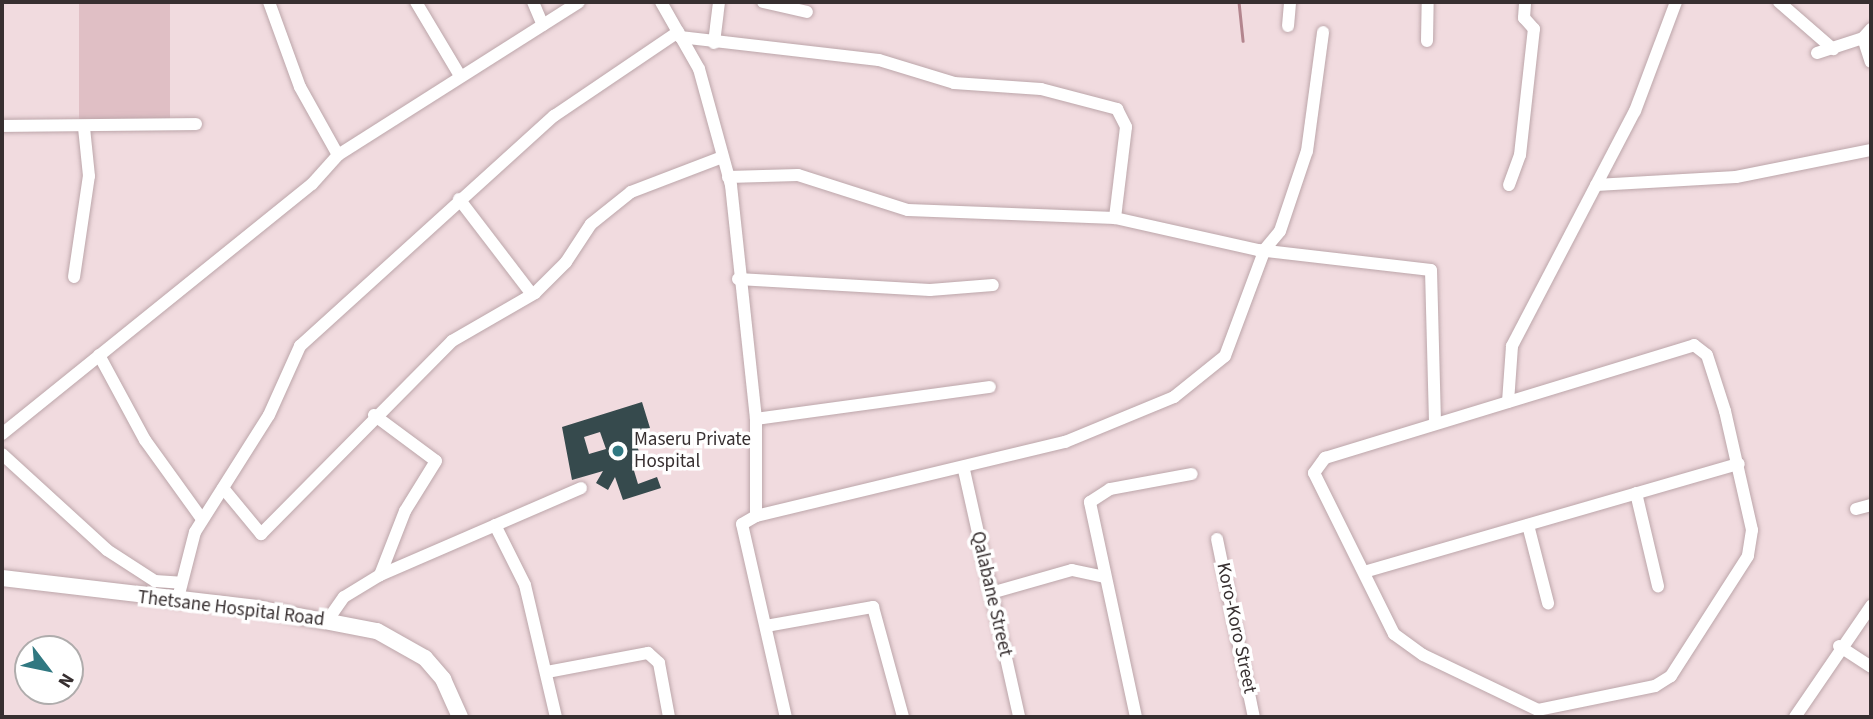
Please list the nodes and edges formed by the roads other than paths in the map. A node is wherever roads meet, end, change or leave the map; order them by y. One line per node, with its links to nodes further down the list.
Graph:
1 (269, 2): 29 (street)
2 (416, 2): 24 (street)
3 (533, 2): 14 (street)
4 (579, 2): 14 (street)
5 (661, 2): 17 (street)
6 (719, 2): 20 (street)
7 (763, 2): 13 (street)
8 (1290, 2): 15 (street)
9 (1428, 2): 19 (street)
10 (1525, 2): 32 (street)
11 (1676, 2): 33 (street)
12 (1779, 2): 21 (street)
13 (807, 12)
14 (543, 25): 24 (street)
15 (1288, 26)
16 (1323, 32): 36 (street)
17 (679, 34): 20 (street); 30 (street); 34 (street)
18 (1867, 34): 21 (street); 23 (street)
19 (1427, 41)
20 (714, 43): 35 (street)
21 (1833, 48): 22 (street)
22 (1817, 53)
23 (1871, 62)
24 (459, 74): 29 (street)
25 (196, 124): 27 (street)
26 (2, 126): 27 (street)
27 (83, 128): 37 (street)
28 (1871, 150): 33 (street)
29 (338, 155): 41 (street)
30 (720, 158): 31 (street); 40 (street)
31 (728, 177): 35 (street); 38 (street)
32 (1509, 185)
33 (1596, 185): 43 (street)
34 (459, 199): 40 (street); 52 (street)
35 (1115, 218): 36 (street)
36 (1265, 249): 46 (street); 50 (street)
37 (74, 277)
38 (738, 279): 39 (street); 45 (street)
39 (993, 285)
40 (530, 292): 44 (street)
41 (99, 355): 47 (street); 58 (street)
42 (990, 387): 45 (street)
43 (1508, 402): 46 (street); 49 (street)
44 (374, 415): 52 (street); 63 (street)
45 (756, 419): 57 (street)
46 (1435, 421): 62 (street)
47 (2, 434)
48 (2, 454): 66 (street)
49 (1739, 464): 54 (street); 77 (street)
50 (964, 470): 57 (street); 68 (street, Qalabane Street)
51 (1192, 474): 64 (street)
52 (223, 488): 58 (street)
53 (581, 488): 60 (street)
54 (1636, 493): 59 (street); 67 (street)
55 (1871, 505): 56 (street)
56 (1856, 509)
57 (756, 516): 73 (street)
58 (202, 519): 66 (street)
59 (1528, 524): 62 (street); 70 (street)
60 (495, 525): 63 (street); 76 (street)
61 (1217, 539): 85 (street, Koro-Koro Street)
62 (1364, 572): 77 (street)
63 (380, 575): 72 (street)
64 (1104, 576): 68 (street); 84 (street)
65 (2, 578): 69 (main road, Thetsane Hospital Road)
66 (181, 583): 69 (street)
67 (1658, 586)
68 (991, 593): 83 (street, Qalabane Street)
69 (177, 602): 72 (main road, Thetsane Hospital Road)
70 (1548, 603)
71 (1871, 606): 74 (street)
72 (327, 621): 78 (main road, Thetsane Hospital Road)
73 (766, 626): 81 (street); 82 (street)
74 (1839, 646): 75 (street); 86 (street)
75 (1871, 667)
76 (547, 673): 79 (street); 80 (street)
77 (1536, 714)
78 (460, 717)
79 (556, 717)
80 (670, 717)
81 (786, 717)
82 (903, 717)
83 (1019, 717)
84 (1136, 717)
85 (1254, 717)
86 (1794, 717)

